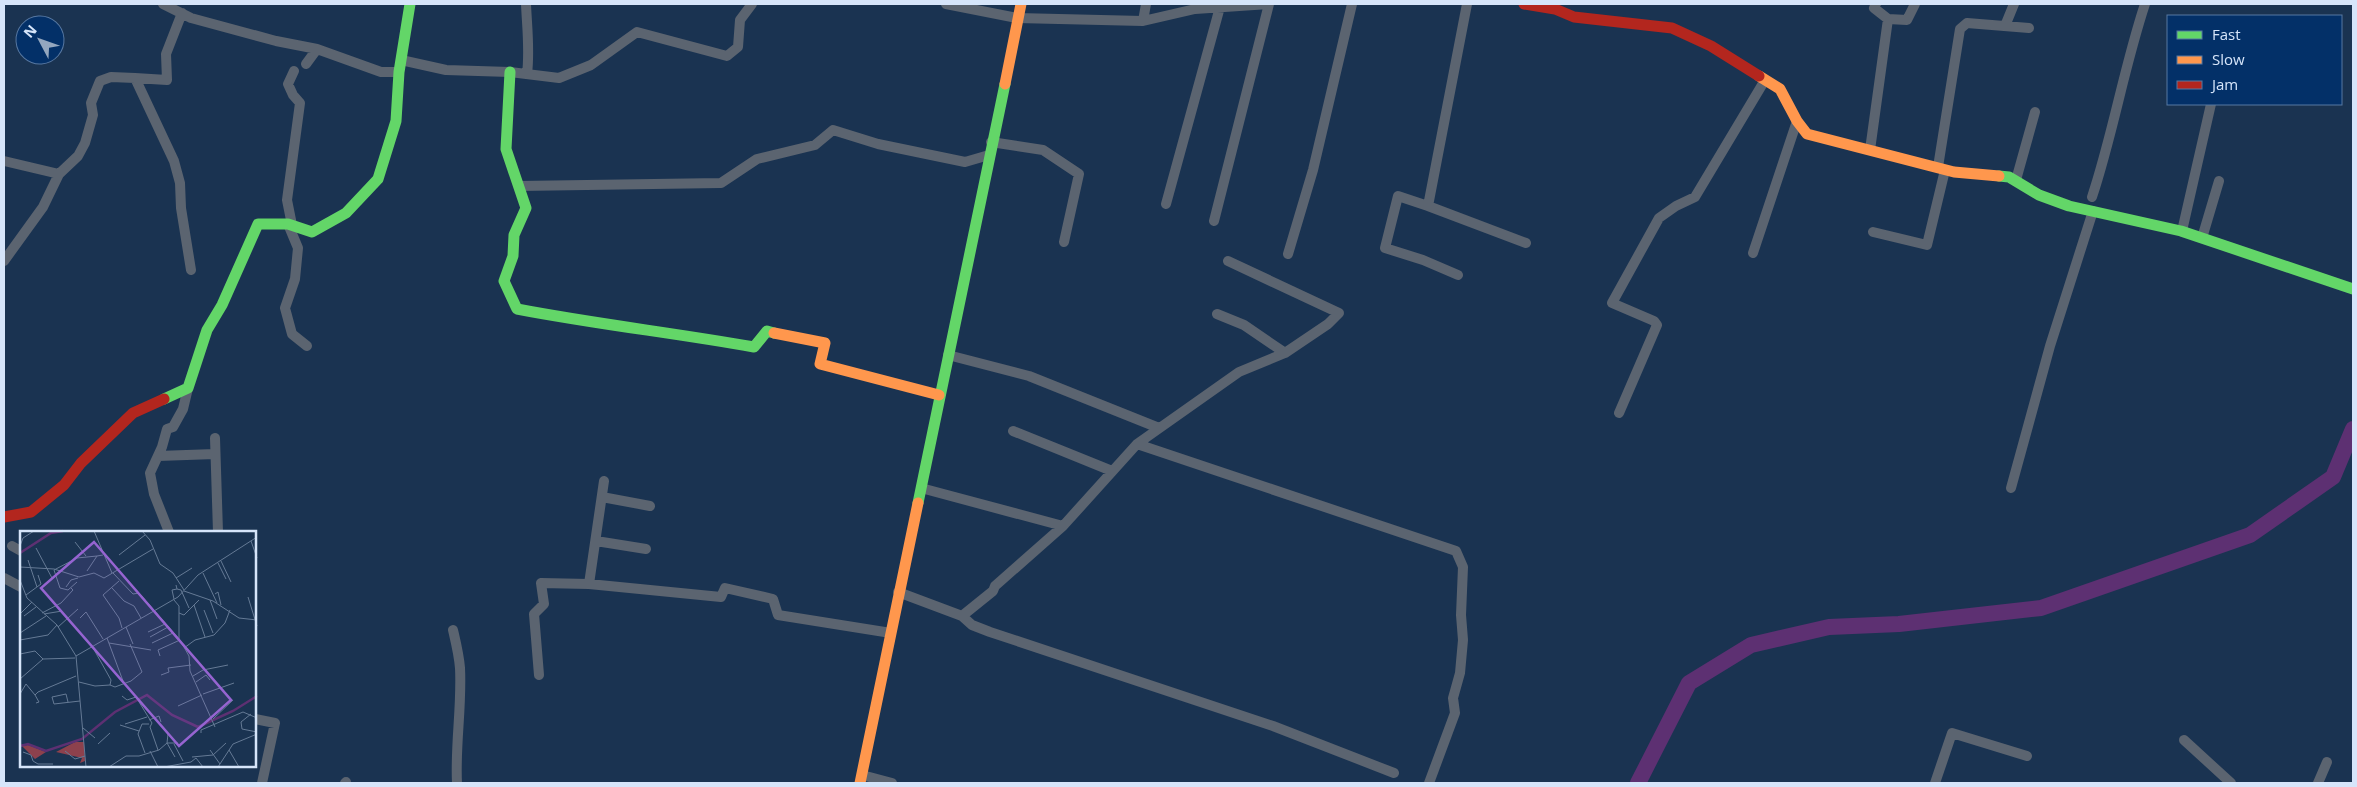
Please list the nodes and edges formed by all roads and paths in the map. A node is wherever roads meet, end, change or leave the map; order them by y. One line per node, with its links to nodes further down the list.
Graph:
1 (163, 4): 17 (street)
2 (410, 4): 24 (street)
3 (526, 4): 29 (street)
4 (752, 4): 29 (street)
5 (946, 4): 18 (street)
6 (1021, 4): 18 (street)
7 (1146, 4): 20 (street)
8 (1352, 4): 56 (street)
9 (1467, 4): 46 (street)
10 (1524, 4): 16 (street)
11 (1876, 4): 19 (street)
12 (1915, 4): 19 (street)
13 (2014, 4): 21 (street)
14 (2145, 4): 44 (street)
15 (1220, 7): 20 (street); 45 (street); 48 (street)
16 (1567, 10): 31 (street)
17 (182, 13): 23 (street); 30 (street)
18 (1017, 18): 20 (street); 35 (street)
19 (1888, 19): 36 (street)
20 (1143, 21)
21 (2005, 26): 22 (street); 39 (street)
22 (2029, 28)
23 (317, 49): 25 (street); 27 (street)
24 (401, 60): 27 (street); 28 (street)
25 (306, 64)
26 (294, 71): 49 (street)
27 (399, 72): 49 (street)
28 (510, 72): 29 (street); 43 (street)
29 (527, 74)
30 (135, 78): 40 (street); 59 (street)
31 (1765, 80): 34 (street); 68 (street)
32 (2212, 105): 50 (street)
33 (2035, 112): 41 (street)
34 (1797, 121): 36 (street); 55 (street)
35 (991, 142): 37 (street); 53 (street)
36 (1870, 150): 39 (street)
37 (988, 155): 43 (street); 65 (street)
38 (4, 161): 40 (street)
39 (1941, 168): 41 (street); 51 (street)
40 (59, 174): 57 (street)
41 (2016, 180): 47 (street)
42 (2219, 181): 52 (street)
43 (519, 186): 67 (street)
44 (2092, 197)
45 (1166, 204)
46 (1428, 206): 54 (street); 60 (street)
47 (2093, 211): 50 (street); 78 (street)
48 (1214, 221)
49 (290, 224): 63 (street); 66 (street)
50 (2182, 231): 52 (street)
51 (1873, 232)
52 (2202, 238): 61 (street)
53 (1064, 242)
54 (1526, 243)
55 (1753, 253)
56 (1288, 254)
57 (4, 261)
58 (1228, 261): 64 (street)
59 (191, 270)
60 (1458, 275)
61 (2353, 289)
62 (1217, 314): 64 (street)
63 (307, 346)
64 (1285, 353): 69 (street)
65 (948, 355): 67 (street); 69 (street)
66 (188, 388): 74 (street); 81 (street)
67 (939, 395): 77 (street)
68 (1619, 414)
69 (1159, 428): 72 (street)
70 (1013, 431): 75 (street)
71 (215, 438): 73 (street)
72 (1137, 444): 75 (street); 104 (street)
73 (216, 454): 74 (street); 84 (street)
74 (158, 456): 83 (street)
75 (1112, 471): 82 (street)
76 (604, 481): 79 (street)
77 (921, 488): 82 (street); 90 (street)
78 (2011, 488)
79 (602, 497): 80 (street); 85 (street)
80 (650, 506)
81 (4, 517)
82 (1063, 526): 91 (street)
83 (169, 531)
84 (218, 531)
85 (596, 542): 86 (street); 88 (street)
86 (646, 549)
87 (4, 578): 89 (street)
88 (589, 584): 93 (street); 94 (street)
89 (20, 586)
90 (898, 592): 91 (street); 93 (street)
91 (962, 616): 99 (street)
92 (454, 630): 102 (street)
93 (891, 633): 100 (street)
94 (539, 675)
95 (256, 719): 101 (street)
96 (2184, 740): 106 (street)
97 (2027, 756): 105 (street)
98 (2327, 762): 107 (street)
99 (1394, 773)
100 (861, 779): 103 (street)
101 (262, 783)
102 (457, 783)
103 (892, 783)
104 (1429, 783)
105 (1935, 783)
106 (2231, 783)
107 (2318, 783)

